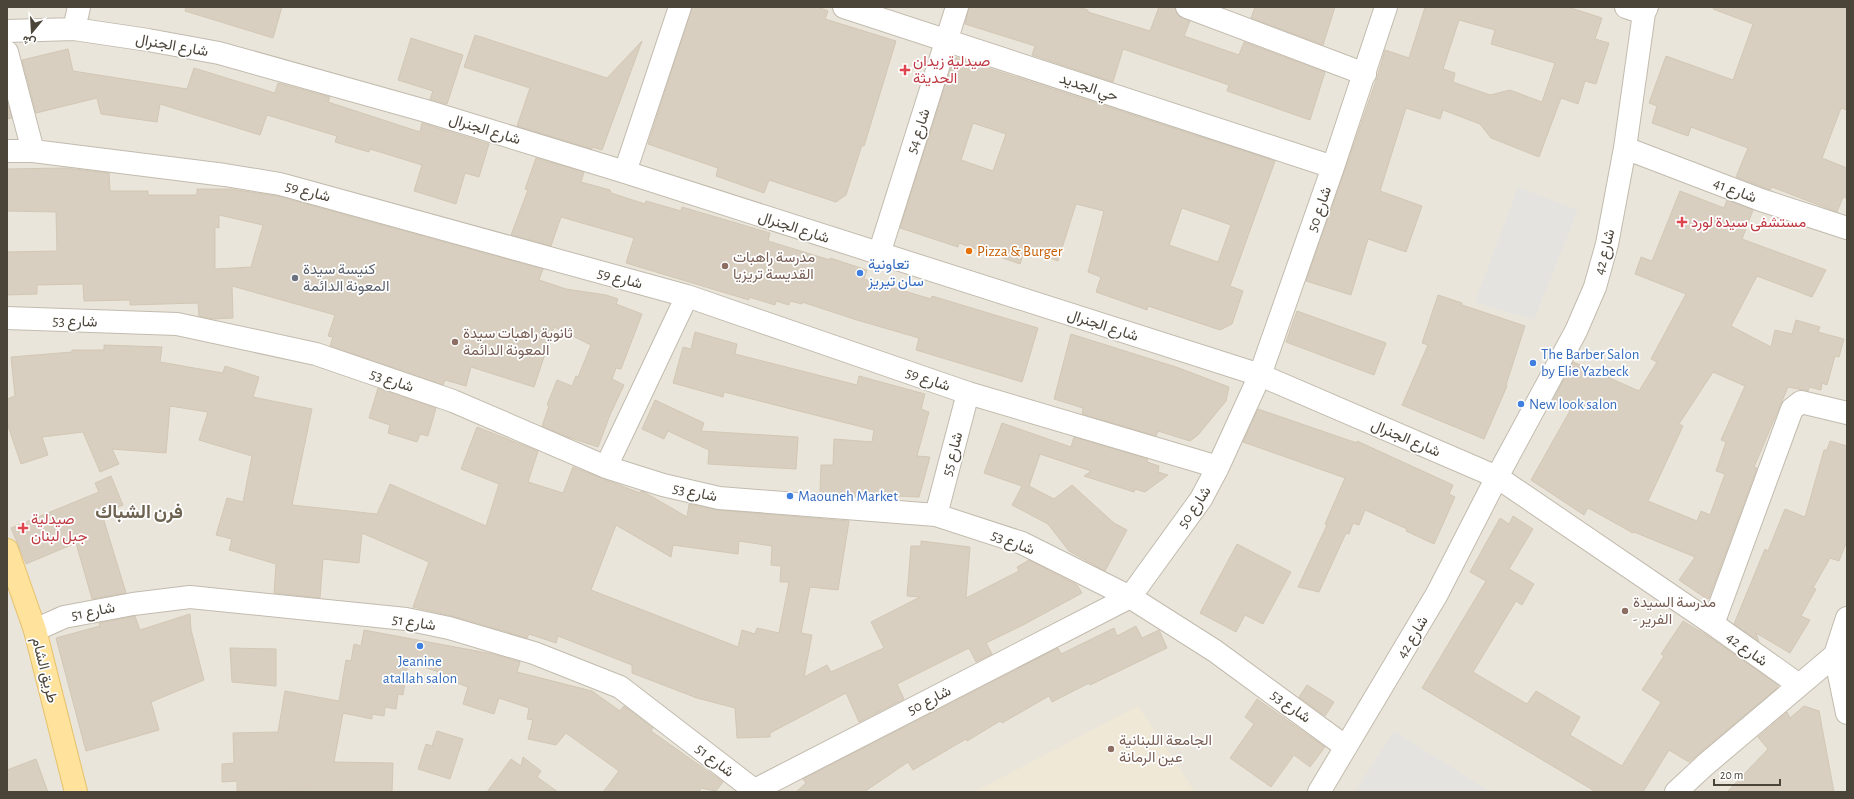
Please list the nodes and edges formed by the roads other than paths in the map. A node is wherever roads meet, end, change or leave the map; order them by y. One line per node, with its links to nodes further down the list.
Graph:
1 (79, 7): 8 (street)
2 (680, 7): 17 (street)
3 (844, 7): 10 (street, حي الجديد)
4 (957, 7): 10 (street, شارع 54)
5 (1187, 7): 12 (street)
6 (1386, 7): 12 (street, شارع 50)
7 (1639, 9): 13 (street, شارع 42)
8 (74, 29): 9 (street, شارع الجنرال); 17 (street, شارع الجنرال)
9 (7, 31)
10 (947, 41): 16 (street, حي الجديد); 19 (street, شارع 54)
11 (7, 52): 15 (street)
12 (1365, 74): 16 (street, شارع 50)
13 (1625, 148): 18 (street, شارع 41); 27 (street, شارع 42)
14 (7, 151): 15 (street, شارع 59)
15 (33, 151): 20 (street, شارع 59)
16 (1333, 167): 22 (street, شارع 50)
17 (625, 172): 19 (street, شارع الجنرال)
18 (1847, 228)
19 (879, 254): 22 (street, شارع الجنرال)
20 (687, 296): 23 (street, شارع 59); 25 (street)
21 (7, 318): 25 (street, شارع 53)
22 (1260, 375): 26 (street, شارع 50); 27 (street, شارع الجنرال)
23 (968, 393): 26 (street, شارع 59); 28 (street, شارع 55)
24 (1847, 413): 31 (street)
25 (606, 467): 28 (street, شارع 53)
26 (1218, 467): 30 (street, شارع 50)
27 (1497, 477): 31 (street, شارع 42); 37 (street, شارع 42)
28 (936, 515): 30 (street, شارع 53)
29 (7, 550): 33 (main road, طريق الشام)
30 (1130, 597): 37 (street, شارع 53); 38 (street, شارع 50)
31 (1713, 624): 35 (street, شارع 42)
32 (1846, 628): 34 (street)
33 (35, 630): 38 (street, شارع 51); 39 (main road, طريق الشام)
34 (1835, 655): 35 (street); 36 (street)
35 (1799, 685): 41 (street)
36 (1847, 713)
37 (1346, 747): 40 (street, شارع 42)
38 (752, 791)
39 (76, 792)
40 (1319, 792)
41 (1676, 792)

